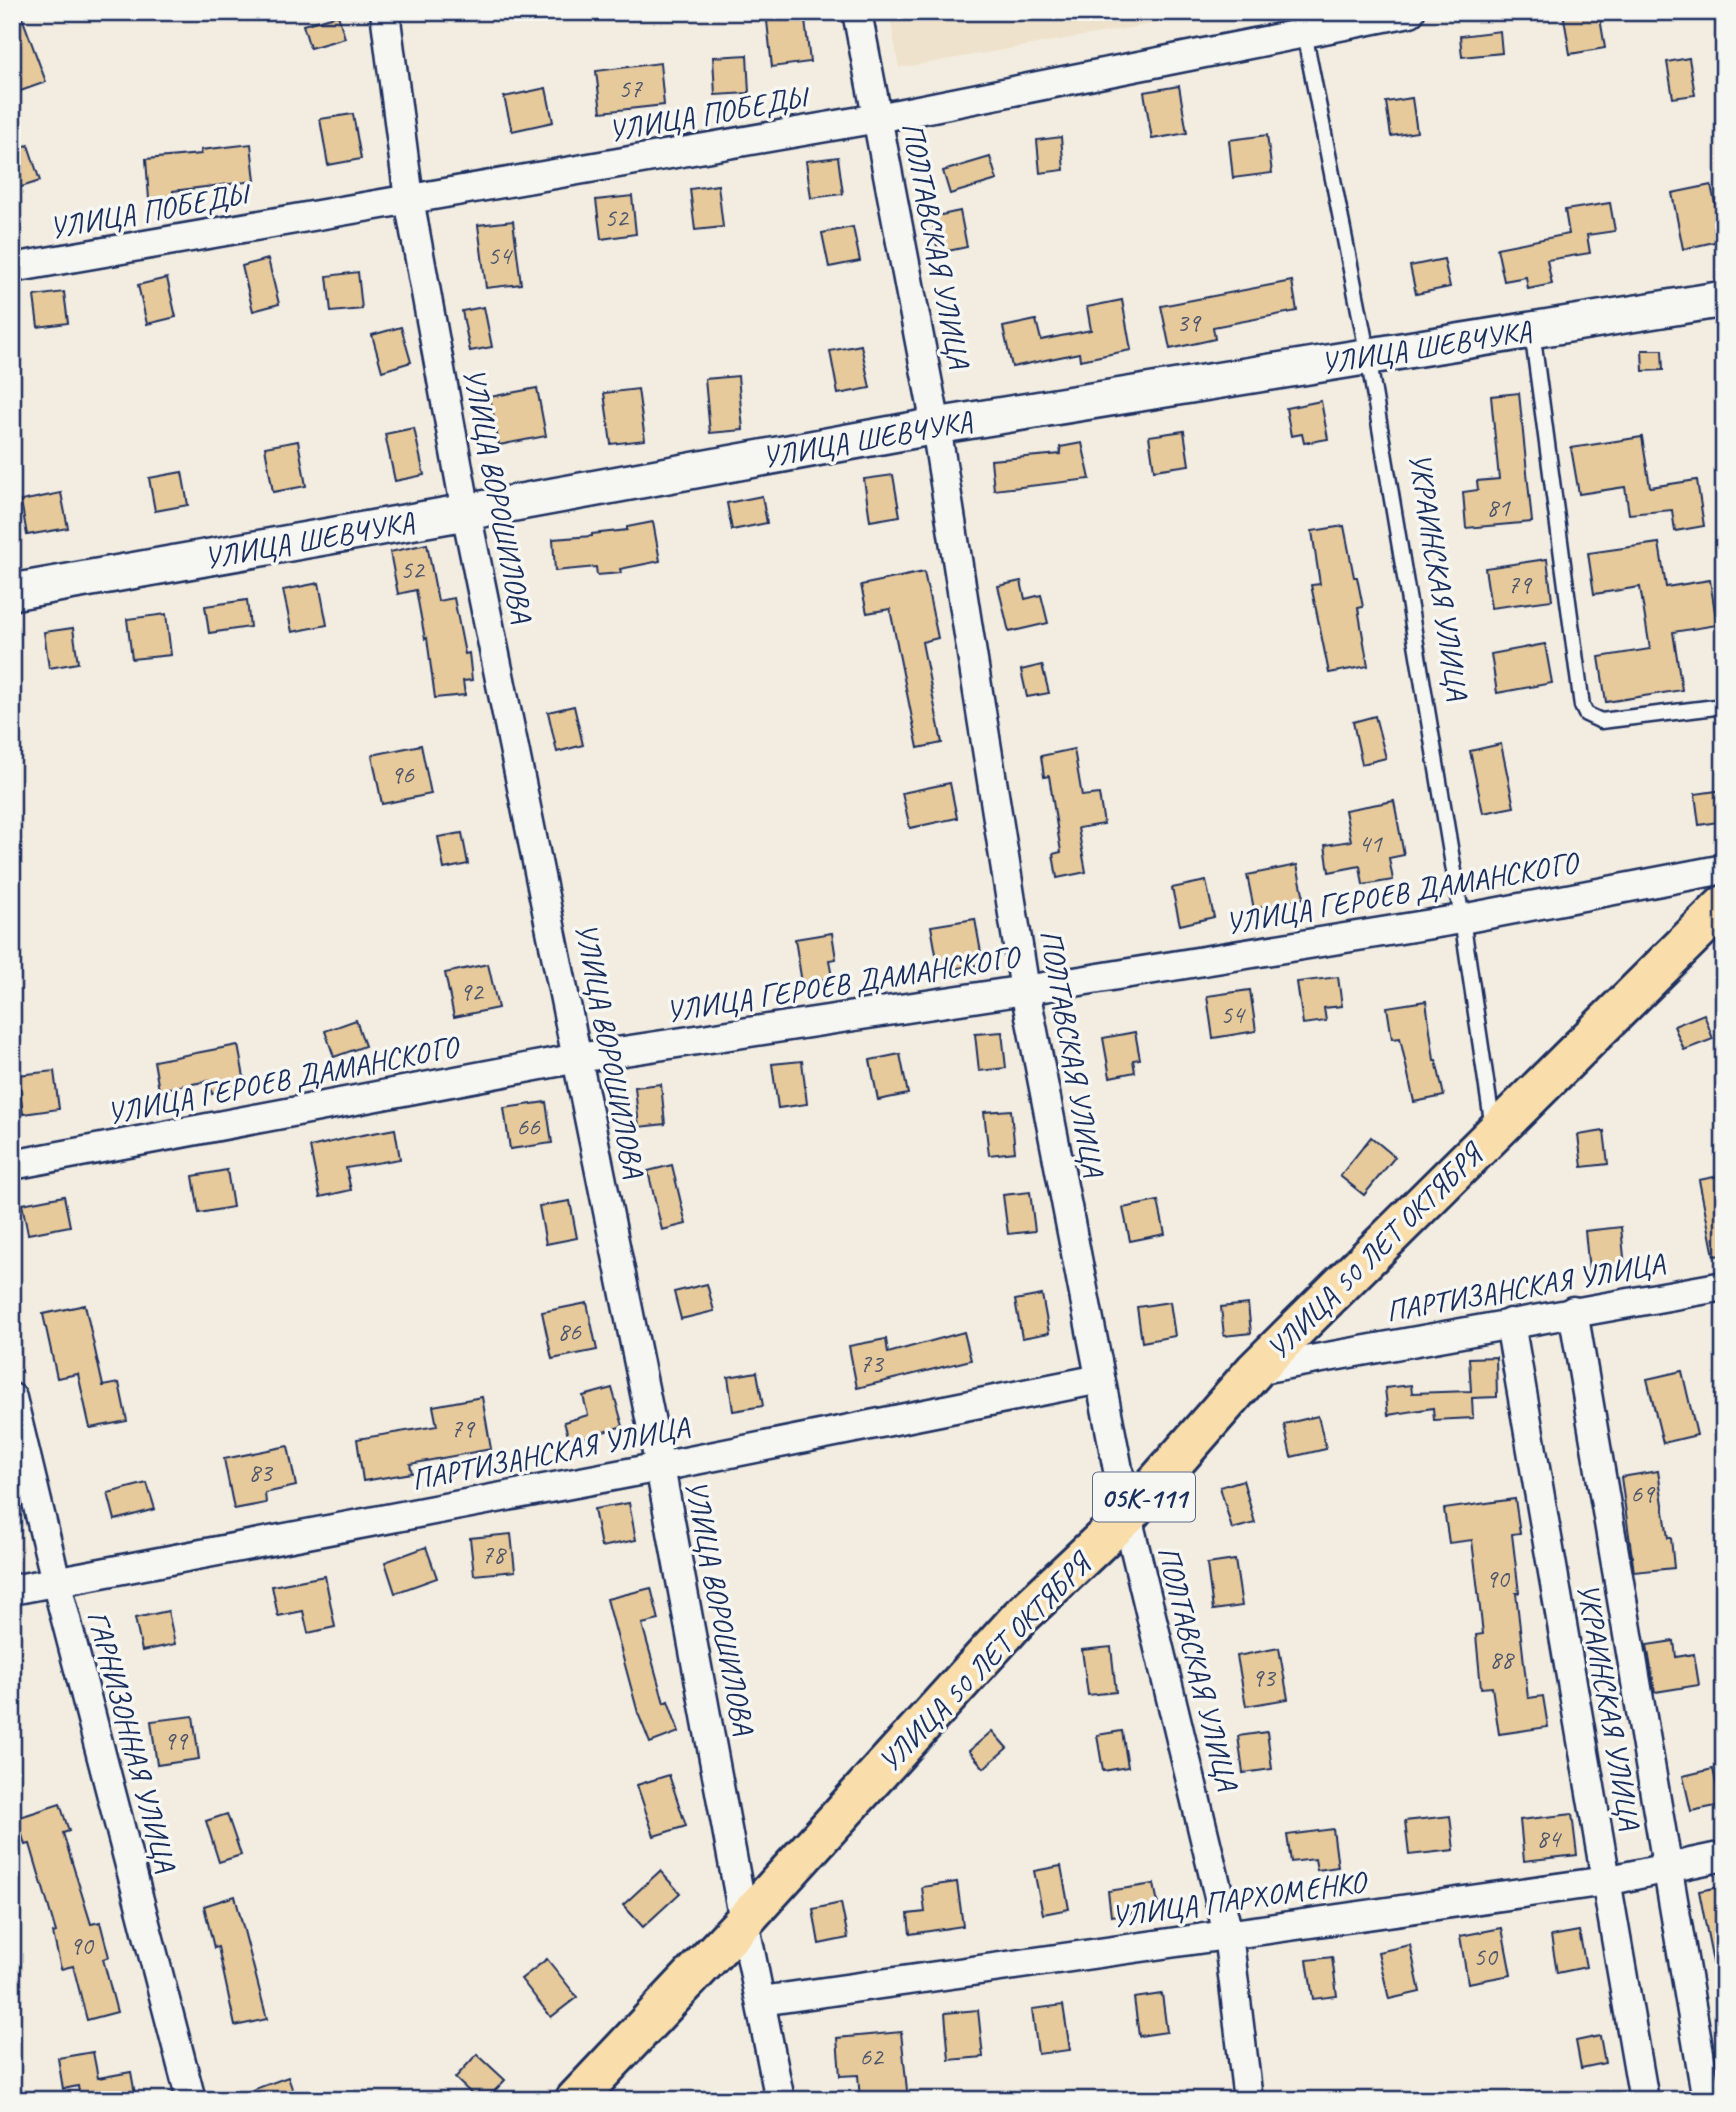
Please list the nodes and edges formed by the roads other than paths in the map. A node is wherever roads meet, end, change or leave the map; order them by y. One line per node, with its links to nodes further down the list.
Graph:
1 (385, 12): 6 (street, УЛИЦА ВОРОШИЛОВА)
2 (857, 12): 5 (street, ПОЛТАВСКАЯ УЛИЦА)
3 (1410, 12): 4 (street, УЛИЦА ПОБЕДЫ)
4 (1302, 23): 5 (street, УЛИЦА ПОБЕДЫ); 10 (lane, УКРАИНСКАЯ УЛИЦА)
5 (878, 118): 6 (street, УЛИЦА ПОБЕДЫ); 11 (street, ПОЛТАВСКАЯ УЛИЦА)
6 (409, 199): 7 (street, УЛИЦА ПОБЕДЫ); 12 (street, УЛИЦА ВОРОШИЛОВА)
7 (12, 268)
8 (1724, 299): 9 (street, УЛИЦА ШЕВЧУКА)
9 (1531, 330): 10 (street, УЛИЦА ШЕВЧУКА); 14 (lane)
10 (1368, 356): 11 (street, УЛИЦА ШЕВЧУКА); 17 (lane, УКРАИНСКАЯ УЛИЦА)
11 (936, 426): 12 (street, УЛИЦА ШЕВЧУКА); 18 (street, ПОЛТАВСКАЯ УЛИЦА)
12 (466, 512): 13 (street, УЛИЦА ШЕВЧУКА); 19 (street, УЛИЦА ВОРОШИЛОВА)
13 (12, 592)
14 (1724, 706)
15 (1724, 869): 17 (street, УЛИЦА ГЕРОЕВ ДАМАНСКОГО)
16 (1724, 905): 20 (main road, УЛИЦА 50 ЛЕТ ОКТЯБРЯ / 05К-111)
17 (1462, 919): 18 (street, УЛИЦА ГЕРОЕВ ДАМАНСКОГО); 20 (lane, УКРАИНСКАЯ УЛИЦА)
18 (1025, 990): 19 (street, УЛИЦА ГЕРОЕВ ДАМАНСКОГО); 26 (street, ПОЛТАВСКАЯ УЛИЦА)
19 (578, 1058): 21 (street, УЛИЦА ГЕРОЕВ ДАМАНСКОГО); 28 (street, УЛИЦА ВОРОШИЛОВА)
20 (1494, 1133): 25 (main road, УЛИЦА 50 ЛЕТ ОКТЯБРЯ / 05К-111)
21 (12, 1165)
22 (1724, 1286): 23 (street, ПАРТИЗАНСКАЯ УЛИЦА)
23 (1573, 1311): 24 (street, ПАРТИЗАНСКАЯ УЛИЦА); 33 (street)
24 (1510, 1323): 25 (street, ПАРТИЗАНСКАЯ УЛИЦА); 34 (street, УКРАИНСКАЯ УЛИЦА)
25 (1255, 1370): 29 (main road, УЛИЦА 50 ЛЕТ ОКТЯБРЯ / 05К-111)
26 (1100, 1380): 28 (street, ПАРТИЗАНСКАЯ УЛИЦА); 29 (street, ПОЛТАВСКАЯ УЛИЦА)
27 (12, 1398): 30 (street, ГАРНИЗОННАЯ УЛИЦА)
28 (660, 1467): 30 (street, ПАРТИЗАНСКАЯ УЛИЦА); 35 (street, УЛИЦА ВОРОШИЛОВА)
29 (1127, 1516): 35 (main road, УЛИЦА 50 ЛЕТ ОКТЯБРЯ / 05К-111); 36 (street, ПОЛТАВСКАЯ УЛИЦА)
30 (56, 1581): 31 (street, ПАРТИЗАНСКАЯ УЛИЦА); 39 (street, ГАРНИЗОННАЯ УЛИЦА)
31 (12, 1590)
32 (1724, 1856): 33 (street, УЛИЦА ПАРХОМЕНКО)
33 (1667, 1869): 34 (street, УЛИЦА ПАРХОМЕНКО); 43 (street)
34 (1606, 1881): 36 (street, УЛИЦА ПАРХОМЕНКО); 42 (street, УКРАИНСКАЯ УЛИЦА)
35 (744, 1921): 37 (street, УЛИЦА ВОРОШИЛОВА); 38 (main road, УЛИЦА 50 ЛЕТ ОКТЯБРЯ / 05К-111)
36 (1228, 1934): 37 (street, УЛИЦА ПАРХОМЕНКО); 41 (street, ПОЛТАВСКАЯ УЛИЦА)
37 (761, 2001): 40 (street, УЛИЦА ВОРОШИЛОВА)
38 (586, 2093)
39 (191, 2100)
40 (780, 2100)
41 (1248, 2100)
42 (1644, 2100)
43 (1707, 2100)

